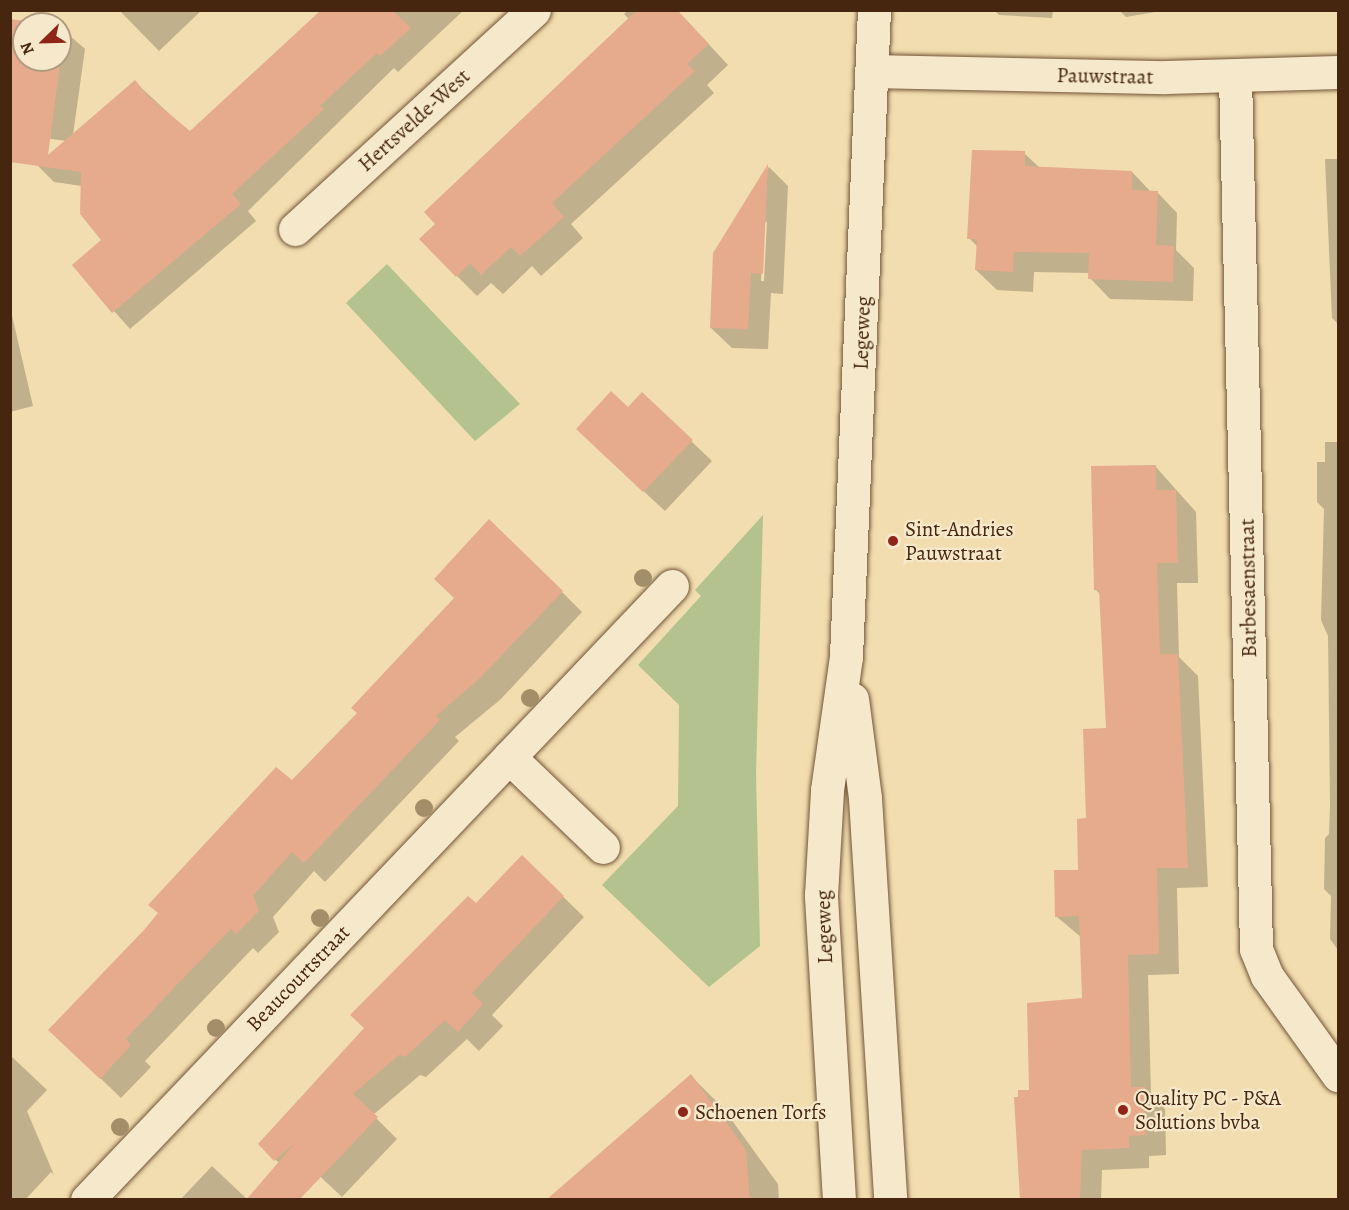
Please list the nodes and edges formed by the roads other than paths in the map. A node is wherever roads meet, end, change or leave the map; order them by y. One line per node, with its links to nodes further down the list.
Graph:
1 (534, 10): 6 (street, Hertsvelde-West)
2 (874, 10): 3 (street, Legeweg)
3 (871, 71): 5 (street, Pauwstraat); 8 (street, Legeweg)
4 (1338, 72): 5 (street, Pauwstraat)
5 (1235, 76): 11 (street, Barbesaenstraat)
6 (294, 229)
7 (672, 586): 9 (street, Beaucourtstraat)
8 (846, 656): 13 (street, Legeweg); 14 (street, Legeweg)
9 (509, 757): 10 (street); 12 (street, Beaucourtstraat)
10 (603, 847)
11 (1338, 1075)
12 (87, 1200)
13 (839, 1200)
14 (890, 1200)

